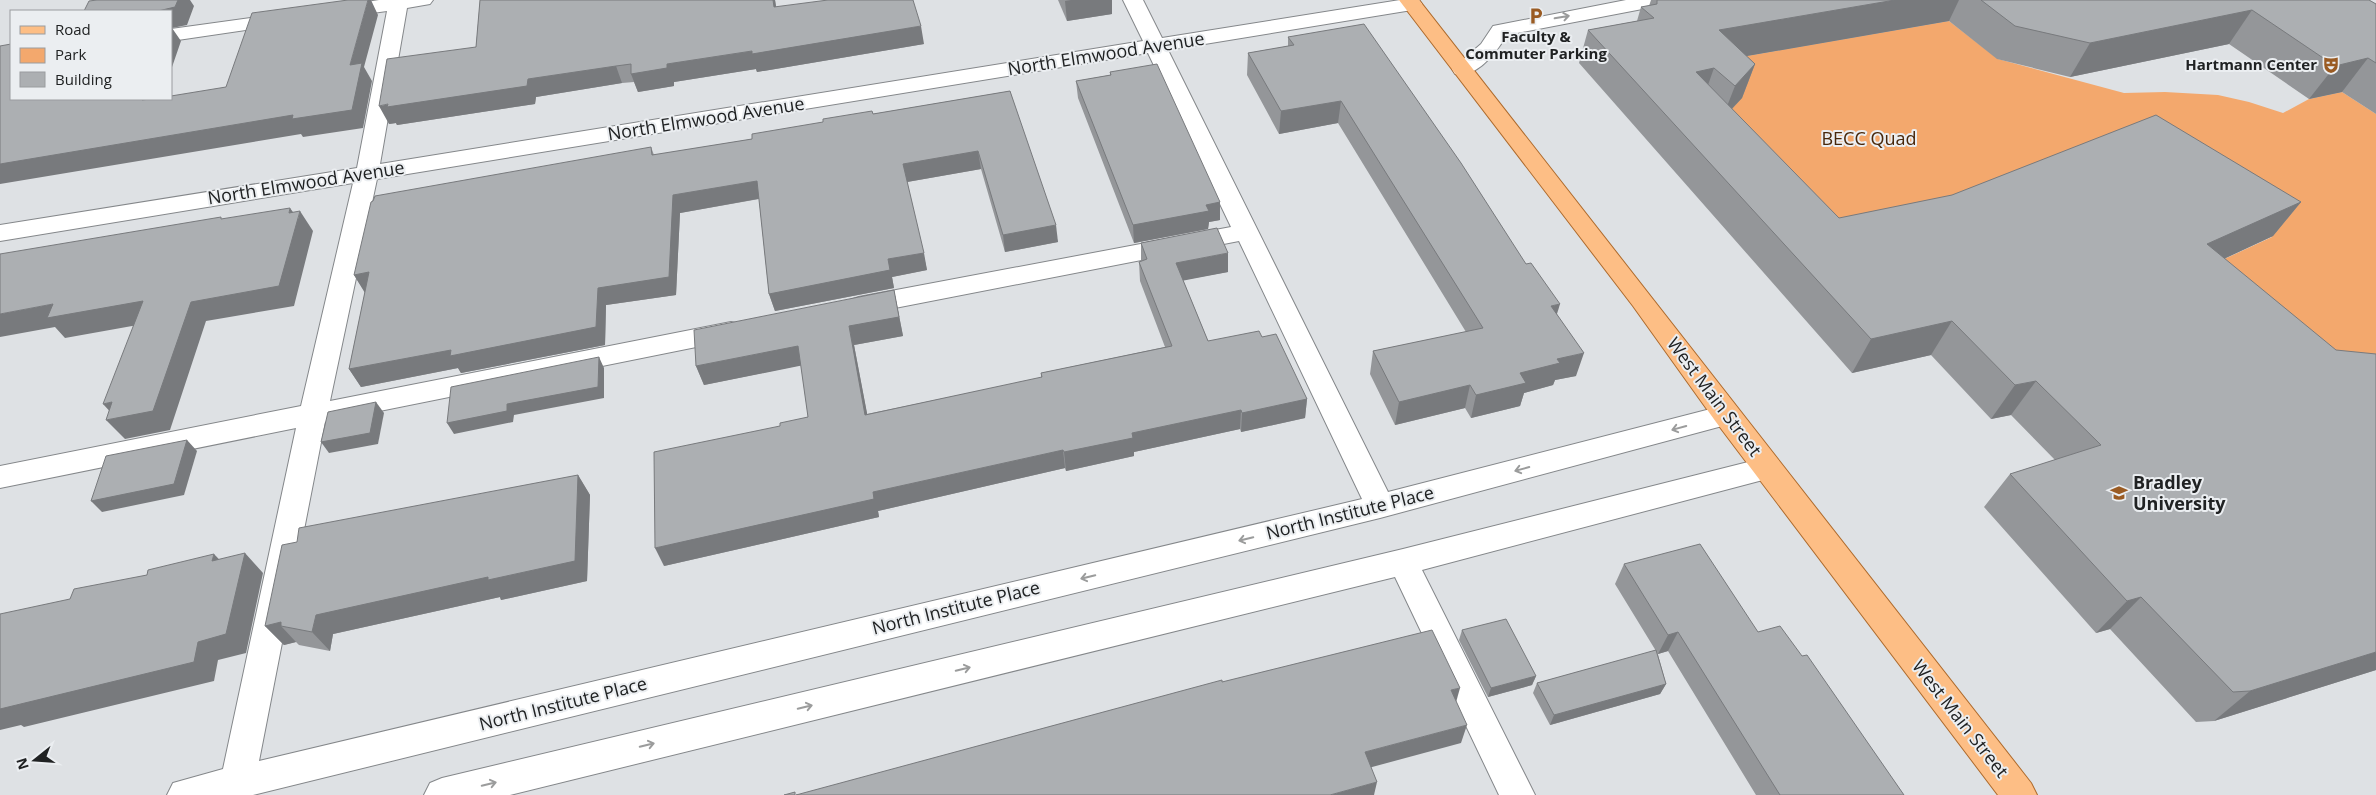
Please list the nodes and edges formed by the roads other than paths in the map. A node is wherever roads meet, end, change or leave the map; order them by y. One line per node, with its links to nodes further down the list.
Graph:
1 (422, 0): 5 (street)
2 (1133, 0): 7 (street)
3 (1658, 0): 8 (street, one-way to 3)
4 (1411, 2): 7 (street, North Elmwood Avenue); 8 (main road, West Main Street)
5 (398, 4): 6 (street); 9 (street)
6 (172, 35)
7 (1156, 46): 9 (street, North Elmwood Avenue); 10 (street)
8 (1463, 69): 15 (main road, West Main Street)
9 (366, 174): 11 (street, North Elmwood Avenue); 14 (street)
10 (1245, 232): 12 (street); 18 (street)
11 (0, 233)
12 (832, 311)
13 (754, 327): 14 (street)
14 (313, 414): 17 (street); 20 (street)
15 (1726, 415): 16 (main road, West Main Street); 18 (street, North Institute Place, one-way to 18)
16 (1768, 468): 19 (street); 24 (main road, West Main Street)
17 (0, 477)
18 (1380, 506): 20 (street, North Institute Place, one-way to 20)
19 (1403, 562): 22 (street, one-way to 19); 23 (street)
20 (236, 789): 21 (street, North Institute Place)
21 (185, 795)
22 (442, 795)
23 (1517, 795)
24 (2018, 795)

